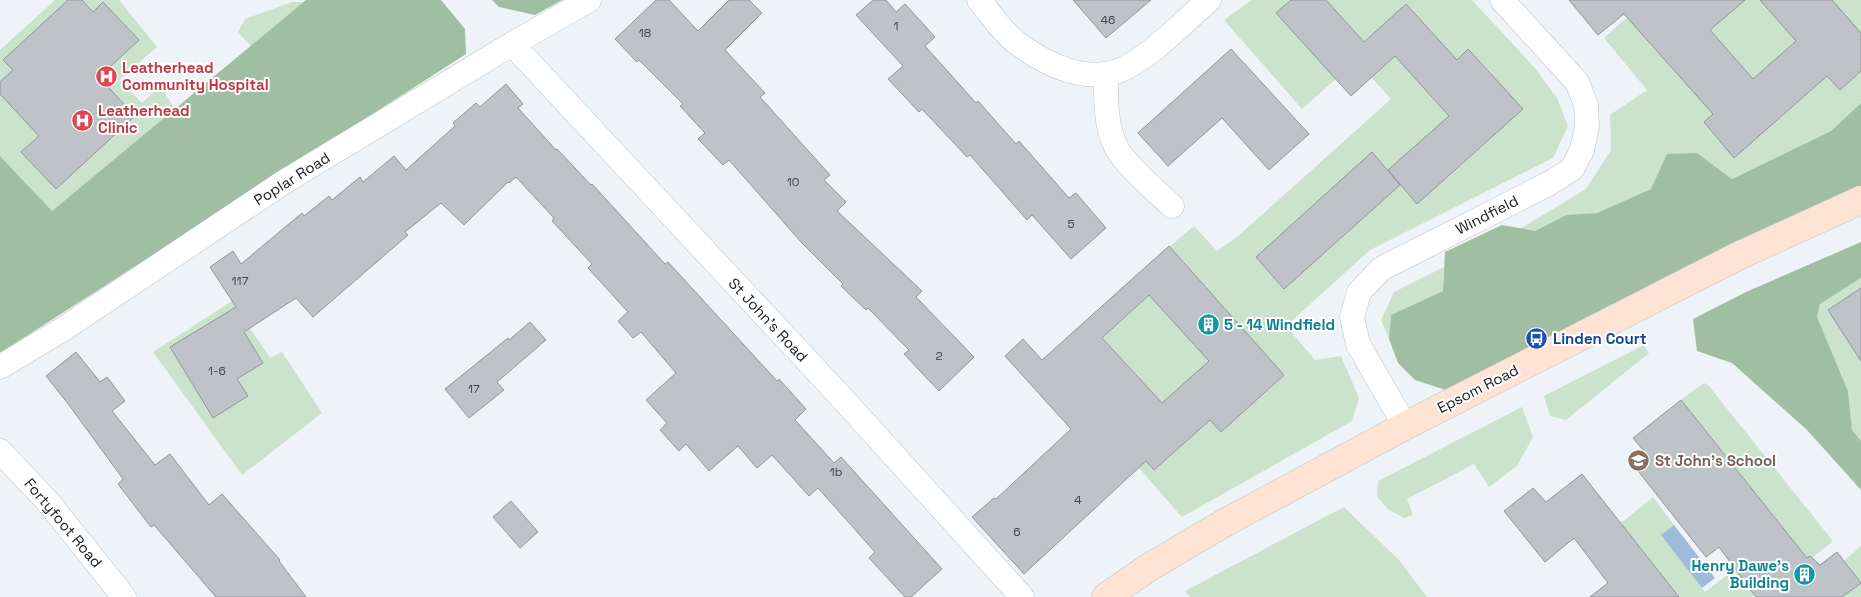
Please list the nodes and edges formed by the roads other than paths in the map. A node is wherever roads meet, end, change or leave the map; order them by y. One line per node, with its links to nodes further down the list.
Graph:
1 (589, 0): 5 (street, Poplar Road)
2 (979, 0): 6 (street)
3 (1209, 0): 6 (street)
4 (1502, 0): 10 (street, Windfield)
5 (512, 44): 9 (street, Poplar Road); 13 (street, St John's Road)
6 (1106, 74): 8 (street)
7 (1861, 200): 10 (main road, Epsom Road)
8 (1172, 206)
9 (0, 367)
10 (1406, 426): 14 (main road, Epsom Road)
11 (0, 451): 12 (street, Fortyfoot Road)
12 (124, 597)
13 (1022, 597)
14 (1106, 597)

